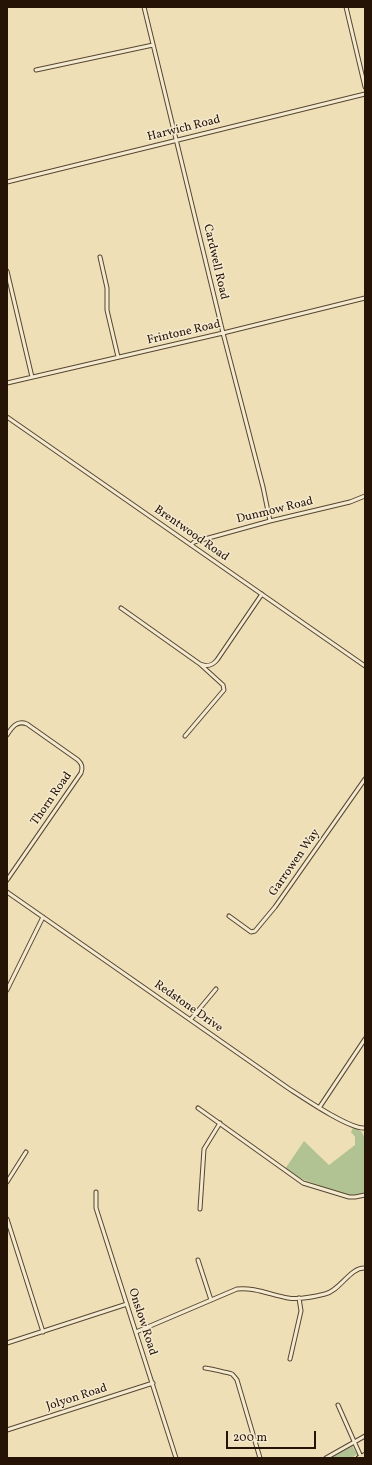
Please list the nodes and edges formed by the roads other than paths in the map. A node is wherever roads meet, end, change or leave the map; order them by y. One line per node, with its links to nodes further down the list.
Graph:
1 (144, 7): 3 (street, Cardwell Road)
2 (346, 7): 5 (street)
3 (153, 45): 4 (street); 7 (street, Cardwell Road)
4 (36, 70)
5 (365, 87)
6 (365, 94): 7 (street, Harwich Road)
7 (176, 141): 8 (street, Harwich Road); 12 (street, Cardwell Road)
8 (7, 182)
9 (100, 257): 13 (street)
10 (7, 271): 14 (street)
11 (365, 298): 12 (street, Frintone Road)
12 (223, 333): 13 (street, Frintone Road); 18 (street, Cardwell Road)
13 (118, 357): 14 (street, Frintone Road)
14 (32, 377): 15 (street, Frintone Road)
15 (7, 383)
16 (7, 418): 19 (street, Brentwood Road)
17 (365, 496): 18 (street, Dunmow Road)
18 (270, 521): 19 (street, Dunmow Road)
19 (191, 545): 20 (street, Brentwood Road)
20 (262, 594): 22 (street); 23 (street, Brentwood Road)
21 (121, 608): 22 (street)
22 (200, 664): 25 (street)
23 (365, 666)
24 (7, 735): 27 (street, Thorn Road)
25 (185, 736)
26 (365, 779): 29 (street, Garrowen Way)
27 (7, 880)
28 (7, 892): 30 (street, Redstone Drive)
29 (229, 916)
30 (43, 917): 32 (street); 33 (street, Redstone Drive)
31 (216, 989): 33 (street)
32 (7, 990)
33 (191, 1019): 36 (street, Redstone Drive)
34 (365, 1039): 36 (street)
35 (198, 1108): 37 (street)
36 (319, 1108): 38 (street, Redstone Drive)
37 (220, 1123): 43 (street); 44 (street)
38 (364, 1128): 39 (street)
39 (365, 1133)
40 (26, 1152): 41 (street)
41 (7, 1182)
42 (96, 1192): 50 (street, Onslow Road)
43 (365, 1195)
44 (200, 1209)
45 (7, 1220): 51 (street)
46 (198, 1260): 49 (street)
47 (365, 1268): 48 (street)
48 (300, 1298): 49 (street); 54 (street)
49 (211, 1300): 52 (street)
50 (127, 1304): 51 (street); 52 (street, Onslow Road)
51 (43, 1332): 53 (street)
52 (136, 1332): 56 (street, Onslow Road)
53 (7, 1344)
54 (290, 1359)
55 (205, 1368): 63 (street)
56 (152, 1383): 58 (street, Jolyon Road); 62 (street, Onslow Road)
57 (338, 1405): 60 (street)
58 (7, 1430)
59 (365, 1436): 60 (street)
60 (354, 1443): 61 (street); 64 (street)
61 (362, 1457)
62 (176, 1458)
63 (260, 1458)
64 (326, 1458)

